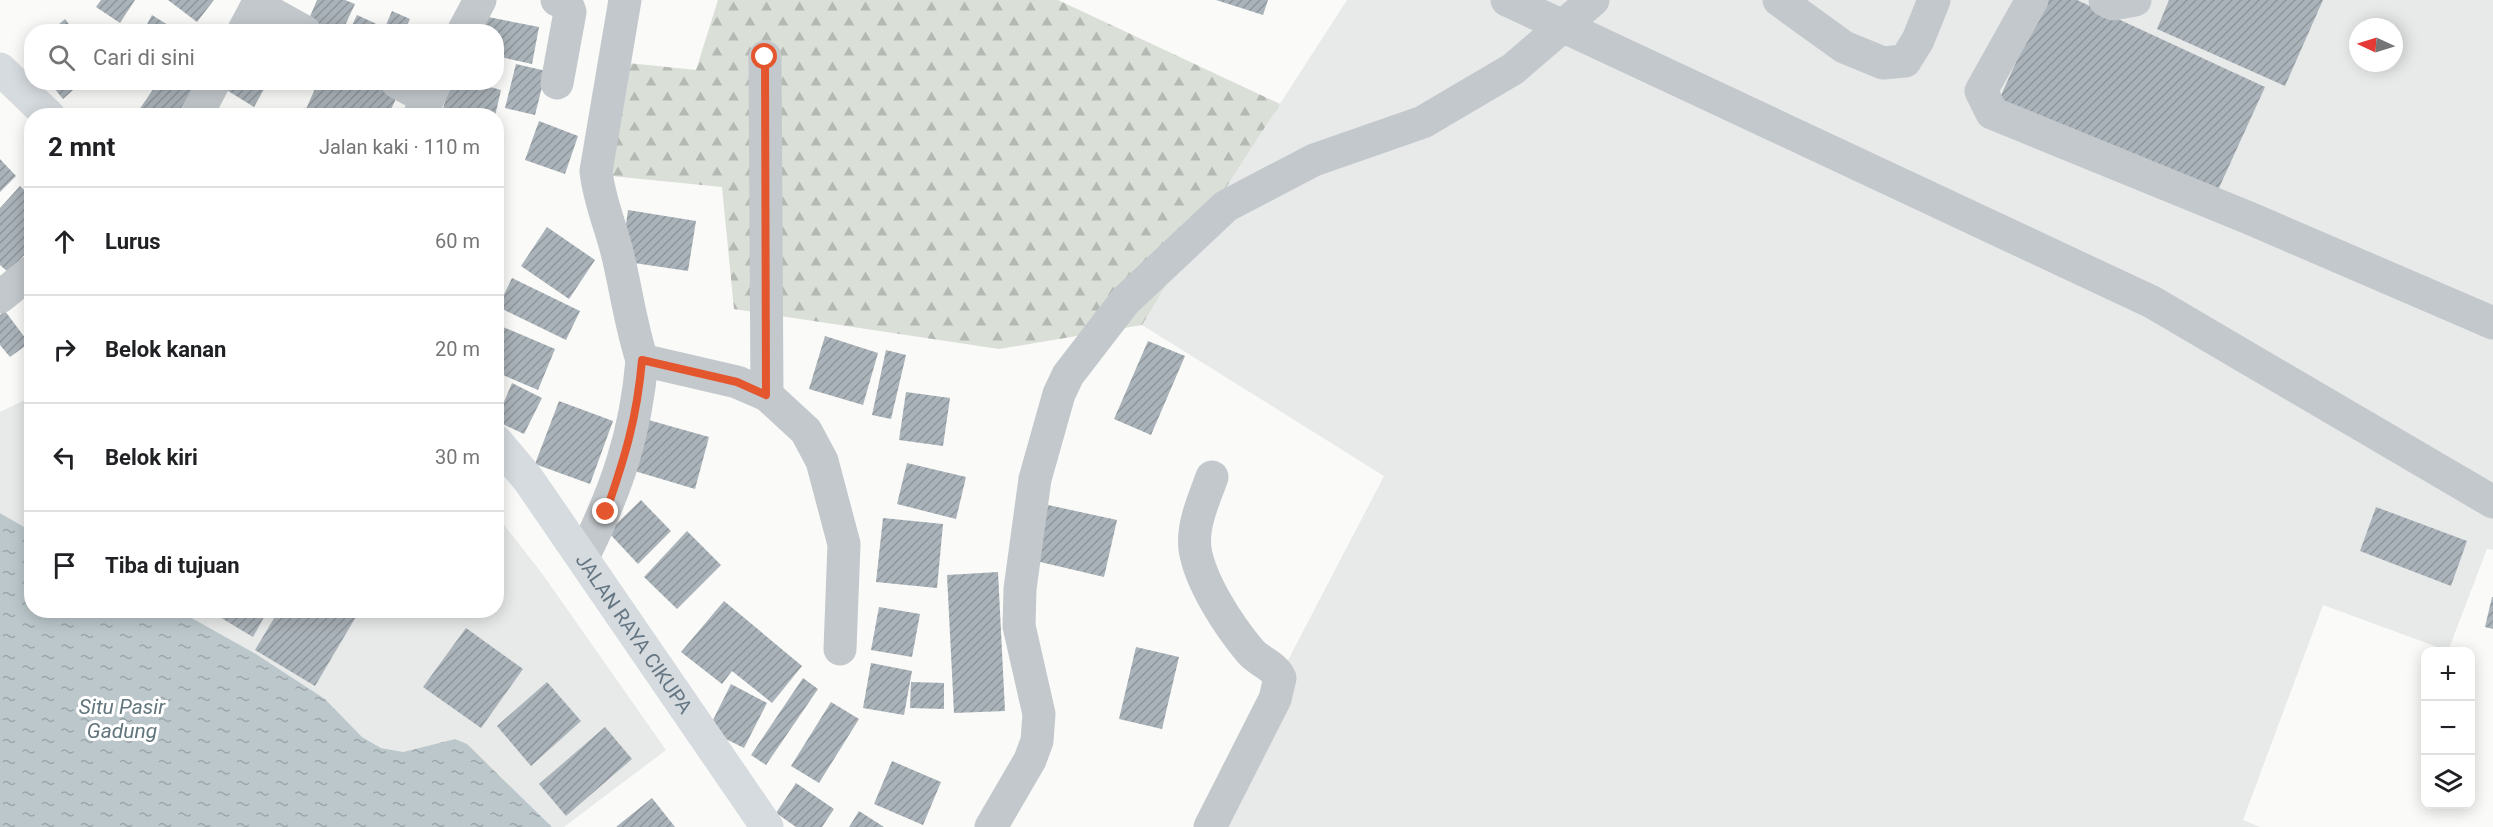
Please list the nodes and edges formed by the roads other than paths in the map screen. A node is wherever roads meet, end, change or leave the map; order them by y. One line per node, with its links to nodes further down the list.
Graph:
1 (480, 0): 14 (street)
2 (557, 0): 18 (street)
3 (625, 0): 27 (street)
4 (1507, 0): 15 (street)
5 (1593, 0): 15 (street)
6 (1779, 0): 11 (street)
7 (1934, 0): 11 (street)
8 (2032, 0): 26 (street)
9 (2105, 0): 10 (street)
10 (2135, 0)
11 (1817, 11)
12 (253, 12): 13 (street)
13 (284, 24)
14 (467, 24)
15 (1562, 28): 31 (street); 35 (street)
16 (765, 57): 28 (street)
17 (0, 69): 22 (main road)
18 (557, 83)
19 (210, 90): 23 (street)
20 (412, 90): 21 (street)
21 (428, 99)
22 (41, 108)
23 (200, 108)
24 (24, 278): 25 (street)
25 (0, 297)
26 (2493, 323)
27 (642, 360): 28 (street); 32 (street)
28 (766, 395): 33 (street)
29 (504, 450): 32 (main road, JALAN RAYA CIKUPA)
30 (1212, 477): 36 (street)
31 (2493, 502)
32 (583, 557): 34 (main road, JALAN RAYA CIKUPA)
33 (840, 649)
34 (767, 827)
35 (991, 827)
36 (1210, 827)

